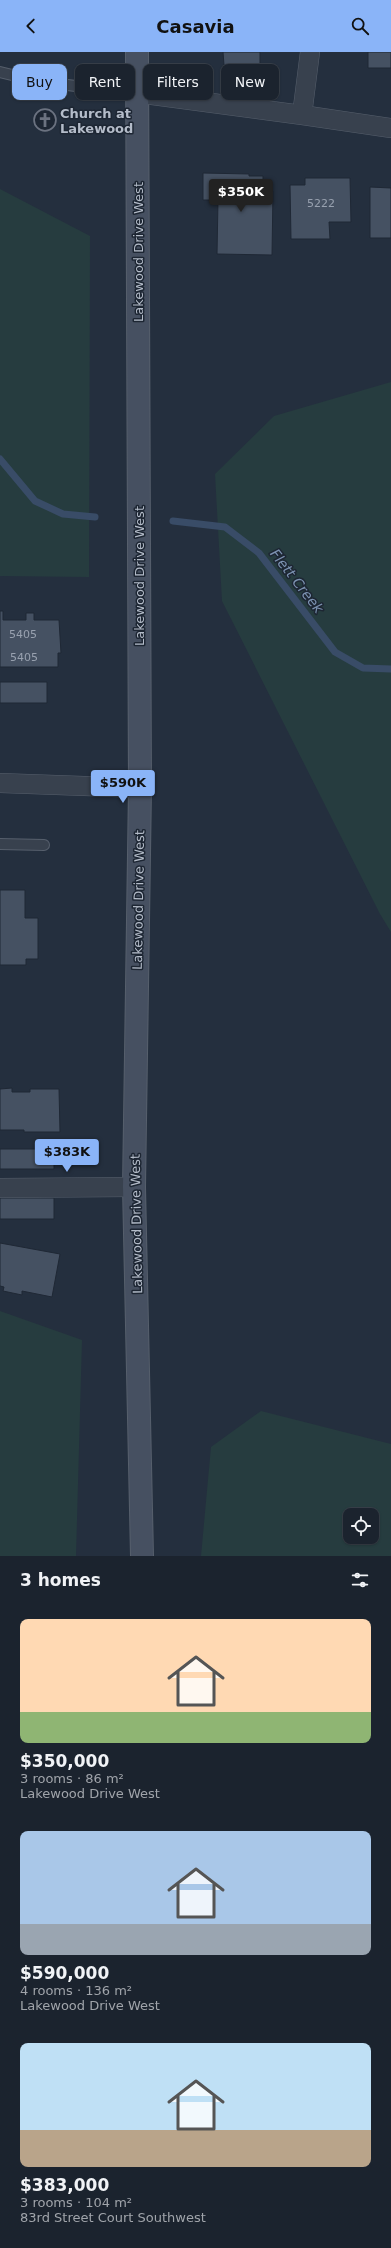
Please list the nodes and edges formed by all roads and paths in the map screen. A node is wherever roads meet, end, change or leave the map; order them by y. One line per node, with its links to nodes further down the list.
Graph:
1 (137, 52): 4 (main road, Lakewood Drive West)
2 (310, 52): 5 (street)
3 (0, 72): 4 (lane)
4 (137, 93): 5 (street); 8 (main road, Lakewood Drive West)
5 (302, 114): 6 (street)
6 (391, 128)
7 (0, 782): 8 (street)
8 (140, 788): 12 (main road, Lakewood Drive West)
9 (0, 844): 10 (lane)
10 (44, 845)
11 (0, 1188): 12 (street)
12 (134, 1188): 13 (main road, Lakewood Drive West)
13 (142, 1556)

